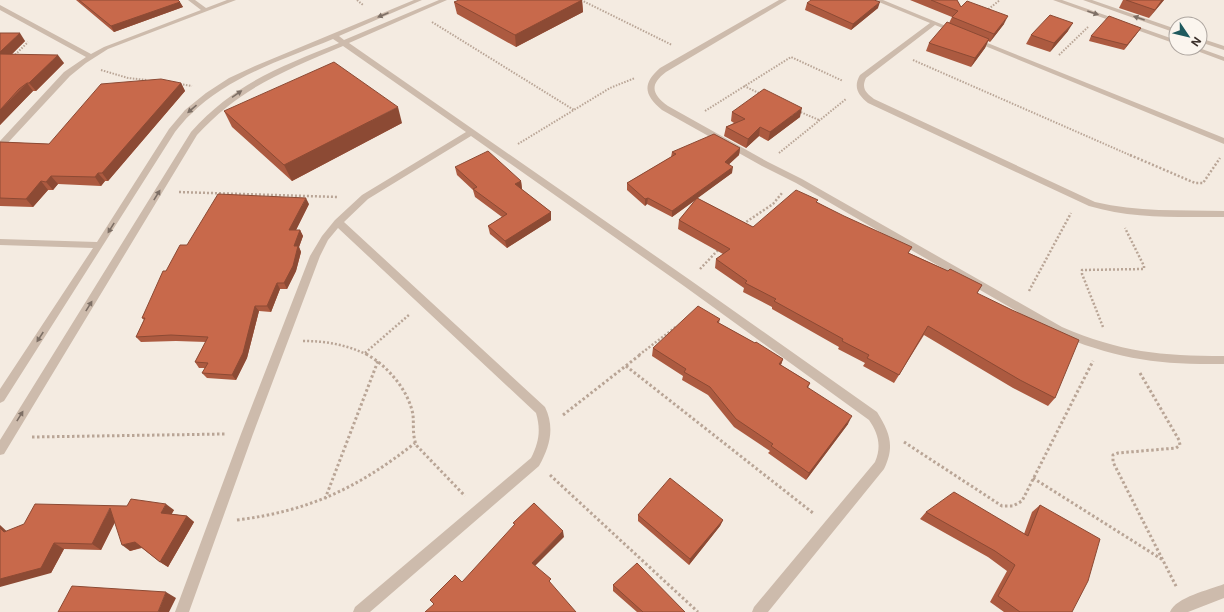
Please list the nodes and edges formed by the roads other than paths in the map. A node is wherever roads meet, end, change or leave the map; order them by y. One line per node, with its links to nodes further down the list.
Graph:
1 (191, 0): 10 (street)
2 (233, 0): 10 (street)
3 (419, 0): 13 (street, one-way to 13)
4 (444, 0): 15 (street)
5 (784, 0): 28 (street)
6 (877, 0): 11 (street)
7 (1056, 0): 14 (street, one-way to 14)
8 (1086, 0): 12 (street, one-way to 8)
9 (0, 7): 19 (street)
10 (205, 10): 19 (street)
11 (934, 23): 22 (street); 24 (street)
12 (1168, 28)
13 (334, 36): 15 (street); 27 (street, one-way to 27)
14 (1168, 39)
15 (343, 42): 21 (street); 30 (street, one-way to 15)
16 (1208, 43): 17 (street)
17 (1224, 48)
18 (1208, 54): 20 (street)
19 (90, 56): 23 (street)
20 (1224, 59)
21 (472, 132): 25 (street); 35 (street)
22 (1224, 141)
23 (0, 146)
24 (1224, 214)
25 (338, 222): 33 (street); 34 (street)
26 (0, 242): 27 (street)
27 (100, 245): 29 (street, one-way to 29)
28 (1224, 360)
29 (0, 398)
30 (0, 450)
31 (1224, 592): 32 (street)
32 (1181, 609)
33 (182, 612)
34 (360, 612)
35 (759, 612)

